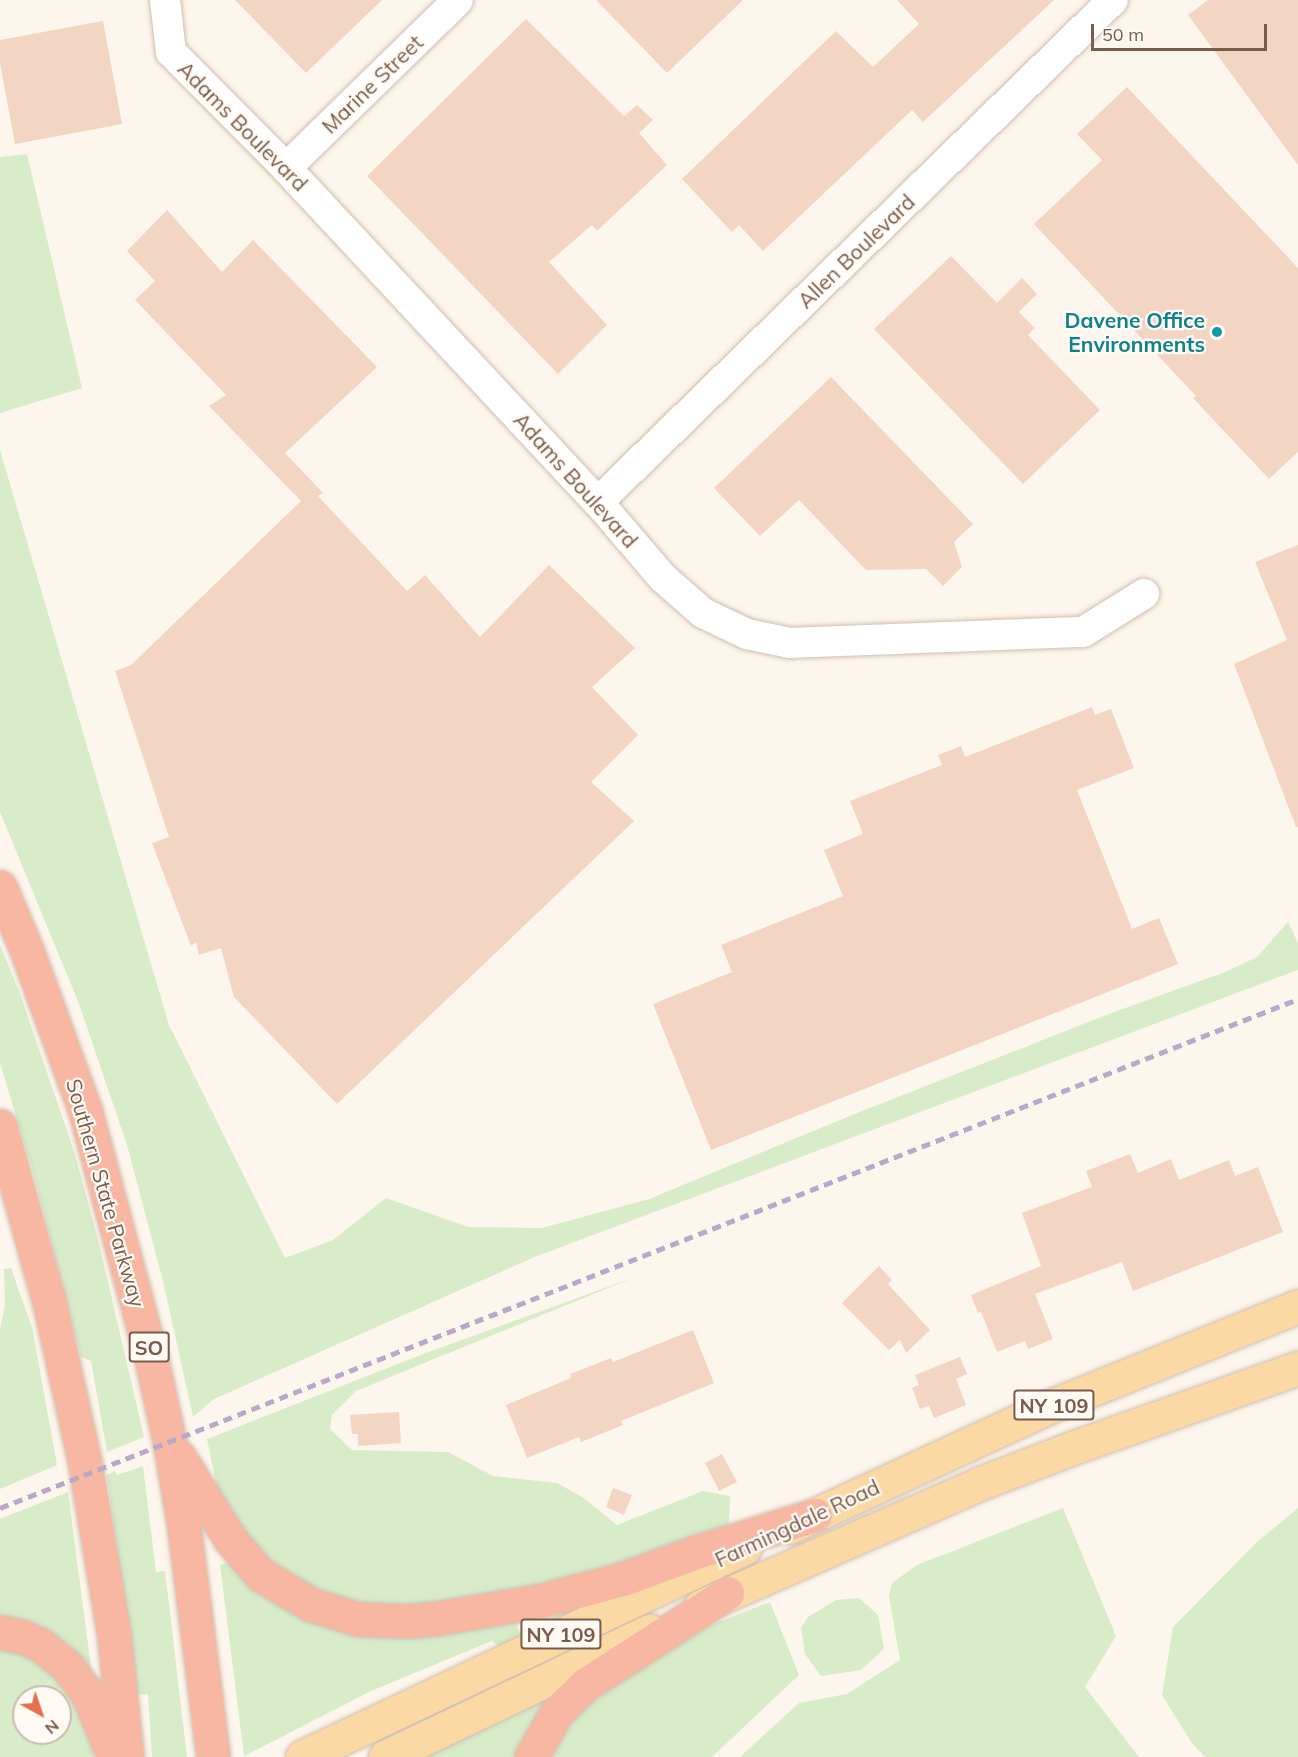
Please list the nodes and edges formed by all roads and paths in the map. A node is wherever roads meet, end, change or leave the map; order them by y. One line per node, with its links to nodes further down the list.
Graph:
1 (165, 0): 4 (street, Adams Boulevard)
2 (458, 0): 4 (street, Marine Street)
3 (1113, 0): 5 (street, Allen Boulevard)
4 (286, 168): 5 (street, Adams Boulevard)
5 (598, 502): 6 (street, Adams Boulevard)
6 (1144, 594)
7 (0, 887): 11 (highway, Southern State Parkway / SO)
8 (0, 1126): 17 (highway)
9 (1298, 1306): 12 (main road, Farmingdale Road / NY 109)
10 (1298, 1368): 13 (main road, Farmingdale Road / NY 109)
11 (170, 1444): 12 (highway); 18 (highway, Southern State Parkway / SO)
12 (815, 1515): 15 (main road, Farmingdale Road / NY 109)
13 (727, 1593): 19 (main road, Farmingdale Road / NY 109); 20 (highway)
14 (0, 1632): 16 (highway)
15 (305, 1756)
16 (114, 1757)
17 (127, 1757)
18 (213, 1757)
19 (385, 1757)
20 (531, 1757)

